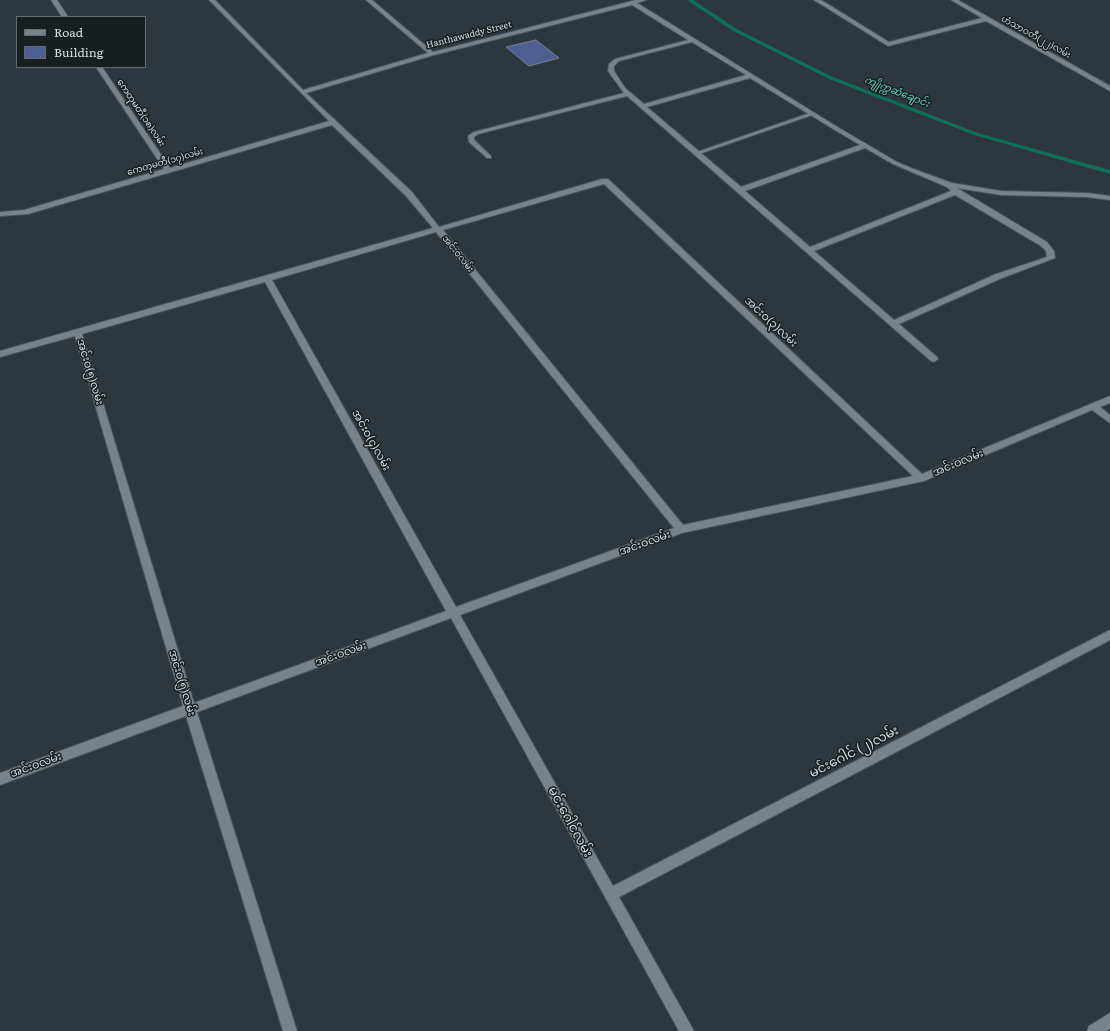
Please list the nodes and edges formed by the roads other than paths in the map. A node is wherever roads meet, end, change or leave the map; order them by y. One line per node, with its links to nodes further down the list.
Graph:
1 (54, 0): 8 (street)
2 (212, 0): 15 (street, အင်းဝလမ်း)
3 (369, 0): 11 (street)
4 (643, 0): 7 (street, Hanthawaddy Street)
5 (818, 0): 9 (street)
6 (954, 0): 9 (street, ဟံသာဝတီ(၂၂)လမ်း)
7 (633, 2): 10 (street); 11 (street, Hanthawaddy Street)
8 (64, 16)
9 (986, 19): 14 (street, ဟံသာဝတီ(၂၂)လမ်း)
10 (694, 40): 13 (street); 16 (street)
11 (432, 54): 15 (street, Hanthawaddy Street)
12 (100, 68): 23 (street, ကေတုမတီ(၁၈)လမ်း)
13 (751, 76): 17 (street); 18 (street)
14 (1110, 89)
15 (302, 92): 19 (street, အင်းဝလမ်း)
16 (628, 94): 17 (street); 22 (street)
17 (643, 106): 21 (street)
18 (812, 114): 20 (street); 21 (street)
19 (334, 122): 23 (street, ကေတုမတီ(၁၇)လမ်း); 29 (street, အင်းဝလမ်း)
20 (865, 146): 24 (street); 25 (street)
21 (697, 153): 25 (street)
22 (489, 157)
23 (168, 170): 28 (street, ကေတုမတီ(၁၇)လမ်း)
24 (950, 185): 26 (street); 27 (street)
25 (740, 190): 30 (street)
26 (956, 192): 30 (street); 32 (street)
27 (1110, 198)
28 (0, 214)
29 (438, 230): 31 (street); 39 (street, အင်းဝ(၃)လမ်း); 40 (street, အင်းဝလမ်း)
30 (810, 250): 32 (street)
31 (267, 279): 33 (street); 41 (street, အင်းဝ(၄)လမ်း)
32 (893, 323): 35 (street)
33 (78, 333): 34 (street); 43 (street, အင်းဝ(၅)လမ်း)
34 (0, 354)
35 (934, 359)
36 (1110, 399): 37 (street, အင်းဝလမ်း)
37 (1093, 406): 38 (street); 39 (street, အင်းဝလမ်း)
38 (1110, 420)
39 (922, 478): 40 (street, အင်းဝလမ်း)
40 (681, 529): 41 (street, အင်းဝလမ်း)
41 (454, 613): 43 (street, အင်းဝလမ်း); 45 (street, မင်းဂေါင်လမ်း)
42 (1110, 635): 45 (street, မင်းဂေါင် (၂)လမ်း)
43 (190, 709): 44 (street, အင်းဝလမ်း); 47 (street, အင်းဝ(၅)လမ်း)
44 (0, 779)
45 (611, 894): 48 (street, မင်းဂေါင်လမ်း)
46 (1110, 1020): 49 (street)
47 (290, 1031)
48 (687, 1031)
49 (1094, 1031)

